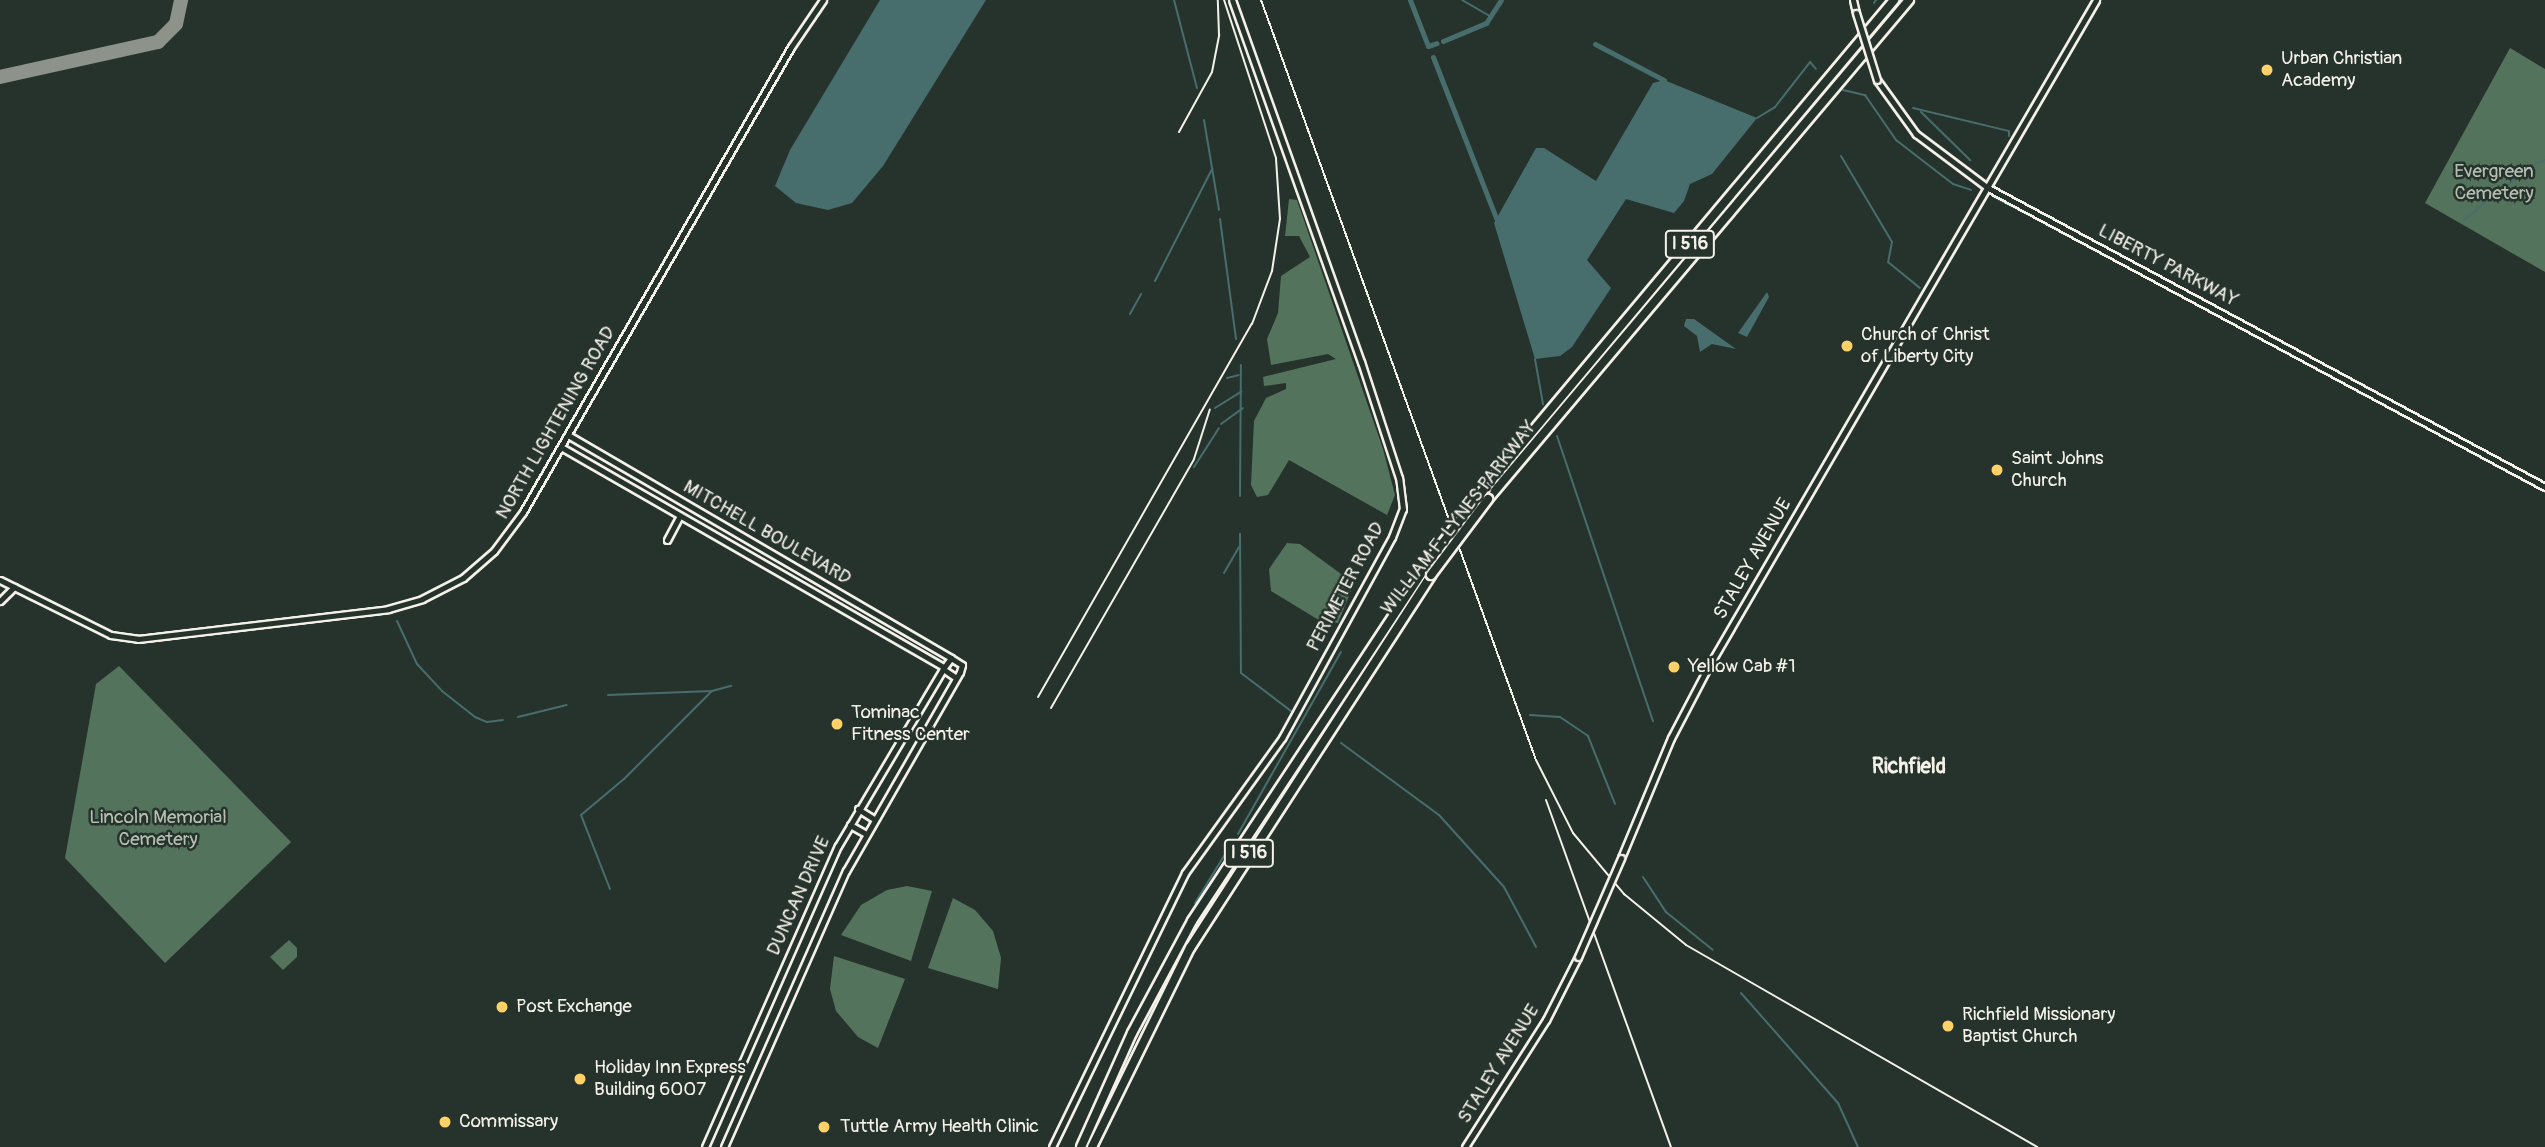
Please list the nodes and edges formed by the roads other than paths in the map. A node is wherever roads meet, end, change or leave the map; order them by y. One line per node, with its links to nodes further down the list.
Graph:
1 (823, 0): 8 (street, NORTH LIGHTENING ROAD)
2 (1232, 0): 29 (street, PERIMETER ROAD)
3 (1853, 0): 7 (street, LIBERTY PARKWAY, bridge)
4 (1894, 0): 30 (highway, WILLIAM F. LYNES PARKWAY / I 516, bridge)
5 (1909, 0): 31 (highway, WILLIAM F. LYNES PARKWAY / I 516, bridge)
6 (2096, 0): 7 (street, STALEY AVENUE)
7 (1988, 188): 12 (street, LIBERTY PARKWAY); 32 (street, STALEY AVENUE, bridge)
8 (568, 435): 9 (street, NORTH LIGHTENING ROAD); 10 (street, MITCHELL BOULEVARD)
9 (561, 447): 11 (street, MITCHELL BOULEVARD); 16 (street, NORTH LIGHTENING ROAD)
10 (612, 461): 11 (street); 18 (street, MITCHELL BOULEVARD)
11 (606, 472): 13 (street, MITCHELL BOULEVARD)
12 (2545, 487)
13 (680, 516): 14 (street); 19 (street, MITCHELL BOULEVARD)
14 (667, 541)
15 (0, 580): 16 (street, NORTH LIGHTENING ROAD)
16 (14, 587): 17 (street)
17 (0, 601)
18 (951, 658): 20 (street, DUNCAN DRIVE); 21 (street)
19 (933, 661): 20 (street, MITCHELL BOULEVARD); 22 (street)
20 (943, 668): 21 (street, MITCHELL BOULEVARD); 22 (street, DUNCAN DRIVE)
21 (956, 677): 24 (street, DUNCAN DRIVE)
22 (933, 681): 23 (street, DUNCAN DRIVE)
23 (858, 809): 24 (street); 25 (street, DUNCAN DRIVE)
24 (874, 819): 26 (street, DUNCAN DRIVE)
25 (850, 825): 26 (street); 27 (street, DUNCAN DRIVE)
26 (866, 834): 28 (street, DUNCAN DRIVE)
27 (705, 1147)
28 (724, 1147)
29 (1052, 1147)
30 (1080, 1147)
31 (1092, 1147)
32 (1465, 1147)

